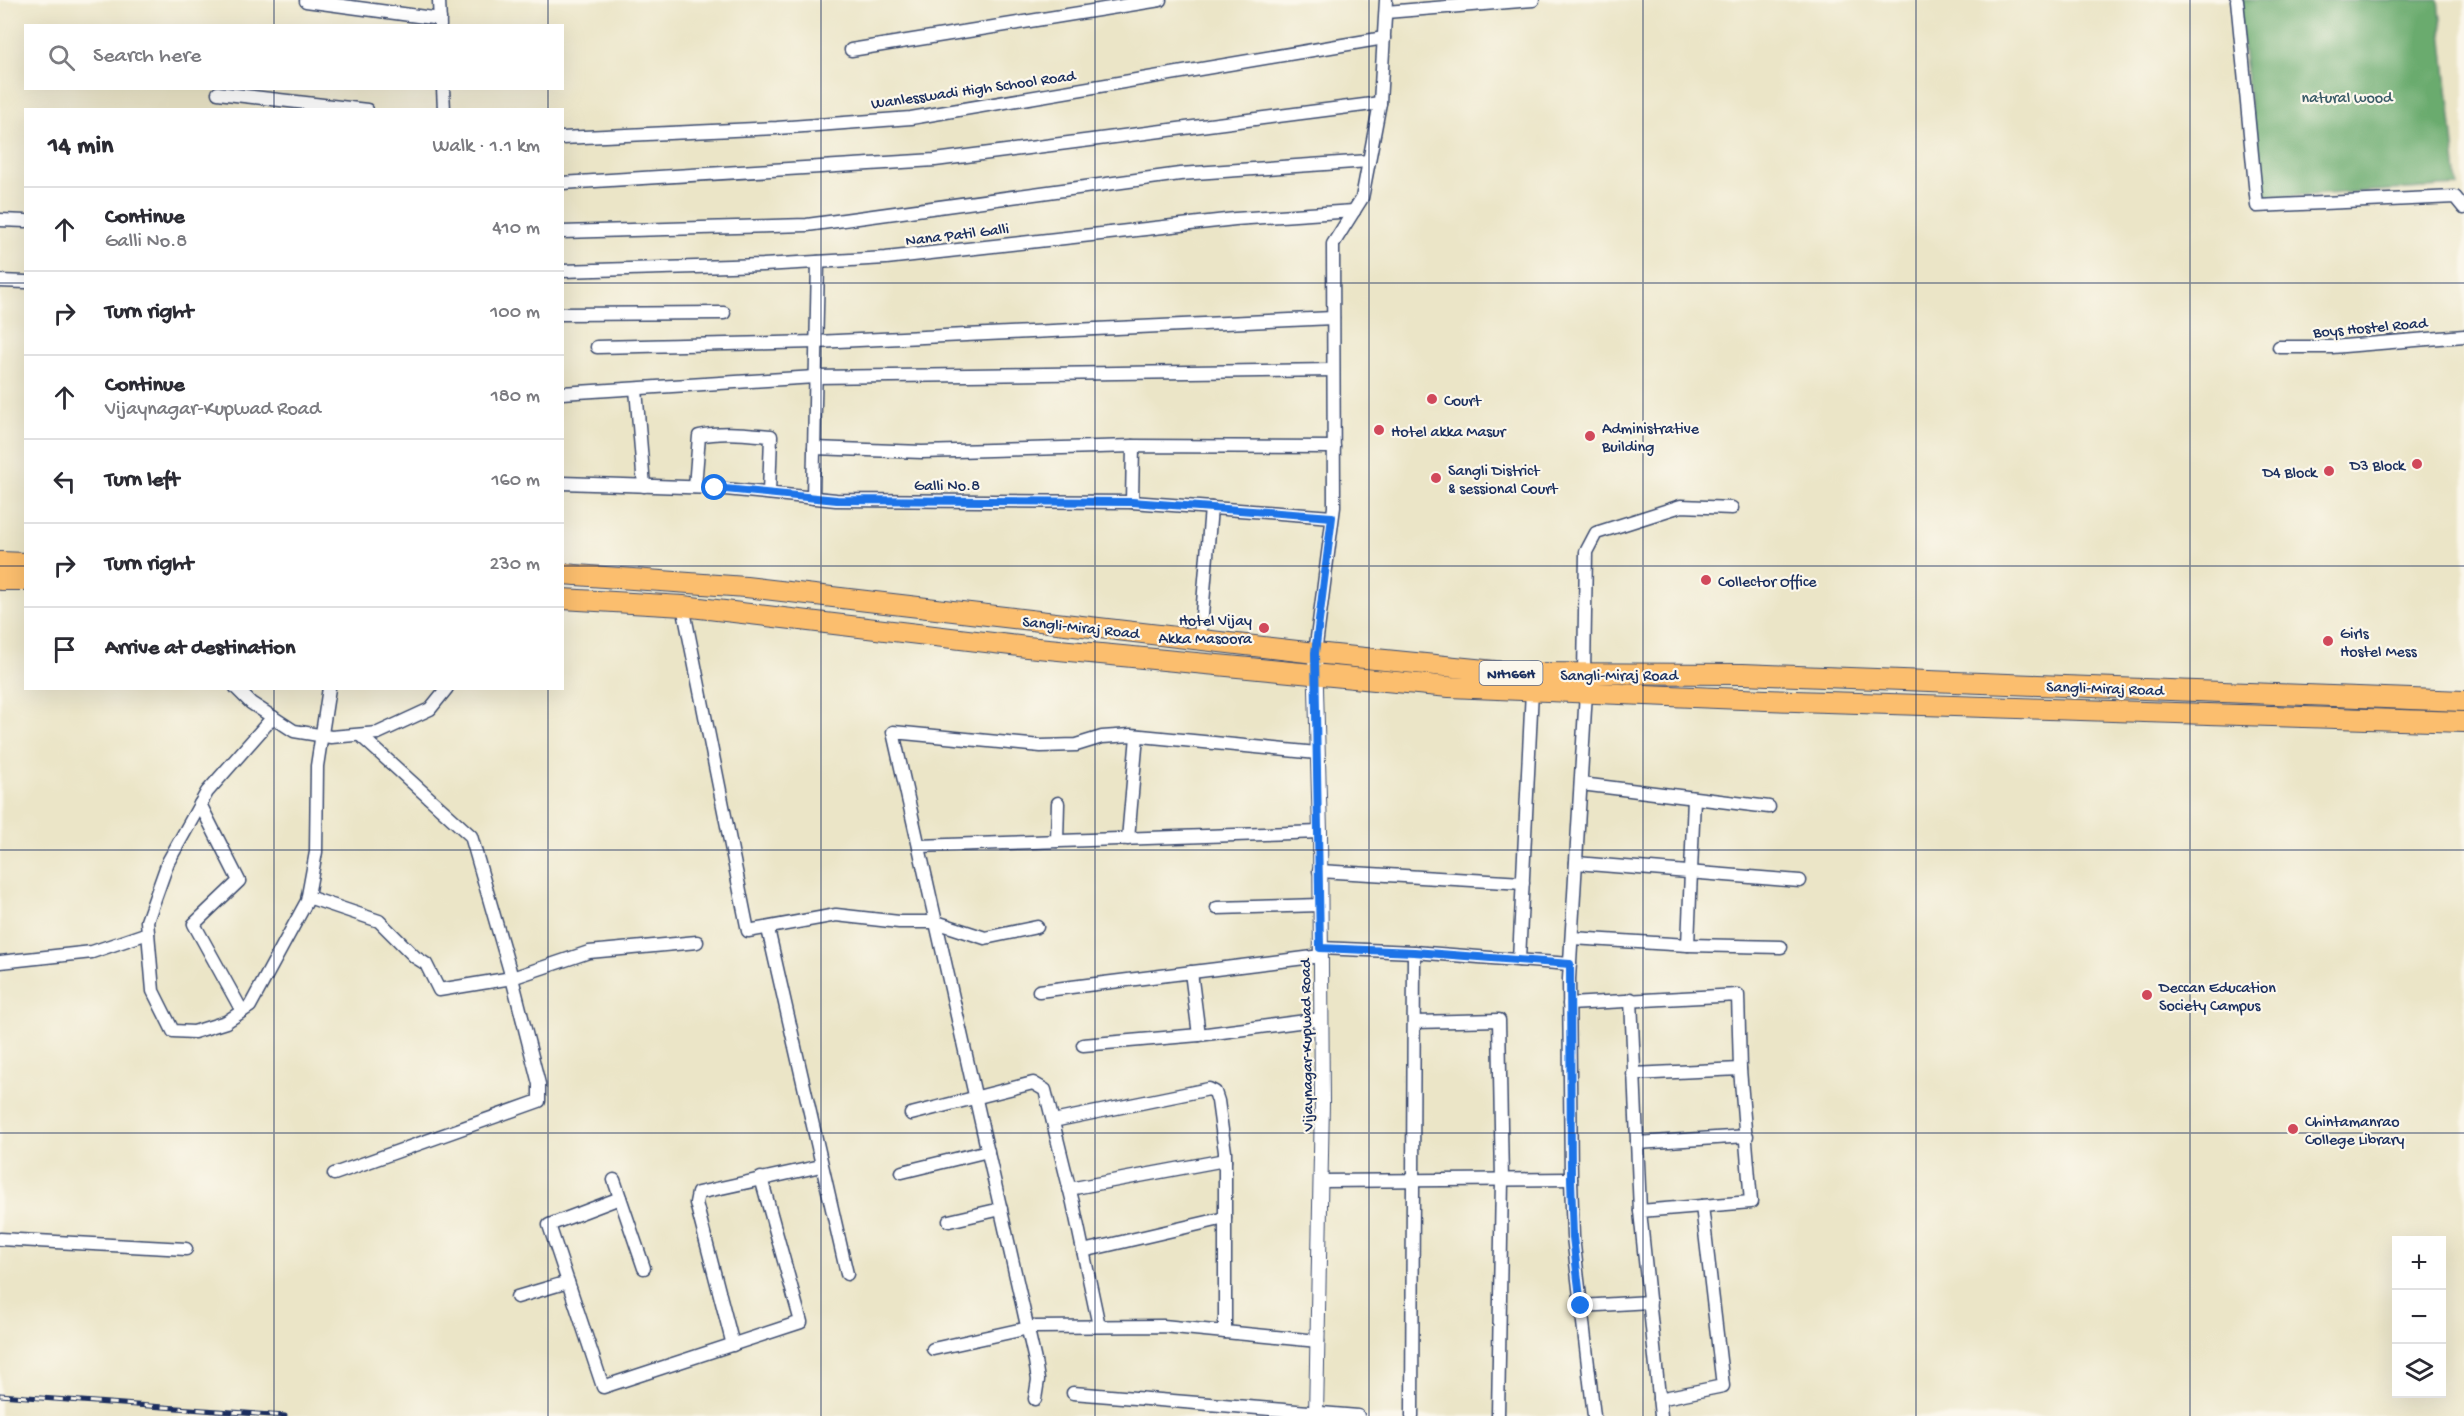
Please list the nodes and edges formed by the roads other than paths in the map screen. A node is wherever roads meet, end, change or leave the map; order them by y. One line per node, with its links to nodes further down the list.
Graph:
1 (439, 0): 7 (street)
2 (1161, 0): 9 (street)
3 (1533, 0): 6 (street)
4 (2237, 0): 18 (street)
5 (306, 1): 7 (street)
6 (1386, 6): 8 (street)
7 (440, 22)
8 (1384, 38): 12 (street); 15 (street, Wanlesswadi High School Road)
9 (851, 50)
10 (443, 90): 14 (street)
11 (218, 93): 13 (street)
12 (1380, 103): 16 (street); 17 (street)
13 (349, 108)
14 (444, 108)
15 (564, 138)
16 (1369, 161): 19 (street); 22 (street)
17 (564, 183)
18 (2464, 208)
19 (1354, 211): 23 (street, Nana Patil Galli); 29 (street)
20 (0, 220): 21 (street)
21 (24, 221)
22 (564, 232)
23 (818, 262): 24 (street, Nana Patil Galli); 31 (street)
24 (564, 271)
25 (0, 281): 26 (street)
26 (24, 282)
27 (723, 313): 28 (street)
28 (564, 314)
29 (1333, 318): 31 (street); 34 (street)
30 (2464, 336): 33 (street, Boys Hostel Road)
31 (816, 342): 32 (street); 35 (street)
32 (597, 347)
33 (2279, 347)
34 (1334, 370): 35 (street); 39 (street)
35 (815, 377): 36 (street); 40 (street)
36 (636, 389): 37 (street); 42 (street)
37 (564, 393)
38 (1133, 446): 39 (street); 40 (street); 46 (street)
39 (1334, 447): 49 (street)
40 (814, 448): 45 (street)
41 (564, 483): 42 (street, Galli No.8)
42 (644, 486): 43 (street, Galli No.8)
43 (695, 487): 44 (street, Galli No.8); 44 (street)
44 (769, 493): 45 (street, Galli No.8)
45 (813, 498): 46 (street, Galli No.8)
46 (1132, 502): 47 (street, Galli No.8)
47 (1211, 508): 49 (street, Galli No.8); 57 (street)
48 (1732, 508): 60 (street)
49 (1332, 517): 58 (street)
50 (0, 562): 51 (highway)
51 (24, 563)
52 (564, 574): 57 (highway, Sangli-Miraj Road / NH166H)
53 (0, 580): 54 (highway)
54 (24, 580)
55 (564, 599): 56 (highway, Sangli-Miraj Road)
56 (683, 606): 59 (highway, Sangli-Miraj Road); 91 (street)
57 (1200, 639): 58 (highway, Sangli-Miraj Road / NH166H)
58 (1315, 653): 59 (street, Vijaynagar-Kupwad Road); 60 (highway, Sangli-Miraj Road / NH166H)
59 (1316, 674): 64 (highway, Sangli-Miraj Road); 71 (street, Vijaynagar-Kupwad Road)
60 (1585, 683): 64 (highway, Sangli-Miraj Road); 65 (highway, Sangli-Miraj Road / NH166H); 67 (highway, Sangli-Miraj Road); 72 (street)
61 (238, 690): 66 (street)
62 (329, 690): 68 (street)
63 (445, 690): 69 (street)
64 (1532, 690): 85 (street)
65 (2464, 701)
66 (273, 717): 68 (street); 75 (street)
67 (2464, 722)
68 (322, 735): 69 (street); 86 (street)
69 (360, 735): 103 (street)
70 (1137, 736): 71 (street); 78 (street); 80 (street)
71 (1317, 753): 77 (street, Vijaynagar-Kupwad Road)
72 (1581, 784): 73 (street); 81 (street)
73 (1694, 798): 76 (street); 83 (street)
74 (1058, 803): 79 (street)
75 (200, 804): 92 (street); 107 (street)
76 (1769, 807)
77 (1320, 832): 78 (street); 82 (street, Vijaynagar-Kupwad Road)
78 (1128, 838): 79 (street)
79 (1057, 841): 80 (street)
80 (919, 846): 89 (street)
81 (1576, 863): 83 (street); 93 (street)
82 (1319, 871): 85 (street); 87 (street, Vijaynagar-Kupwad Road)
83 (1692, 873): 84 (street); 95 (street)
84 (1800, 881)
85 (1523, 883): 99 (street)
86 (308, 897): 103 (street); 107 (street)
87 (1320, 905): 88 (street); 97 (street, Vijaynagar-Kupwad Road)
88 (1217, 908)
89 (936, 922): 90 (street); 91 (street); 114 (street)
90 (1037, 927)
91 (768, 929): 121 (street)
92 (148, 933): 100 (street); 107 (street)
93 (1572, 938): 95 (street); 101 (street)
94 (697, 942): 103 (street)
95 (1688, 945): 96 (street)
96 (1780, 947)
97 (1320, 952): 98 (street); 102 (street); 108 (street, Vijaynagar-Kupwad Road)
98 (1414, 952): 99 (street); 109 (street)
99 (1519, 960): 101 (street)
100 (0, 962)
101 (1570, 964): 106 (street)
102 (1191, 972): 104 (street); 110 (street)
103 (512, 978): 123 (street)
104 (1040, 991)
105 (1631, 999): 106 (street); 112 (street); 113 (street)
106 (1569, 1004): 125 (street)
107 (242, 1011)
108 (1321, 1019): 110 (street); 129 (street, Vijaynagar-Kupwad Road)
109 (1415, 1022): 127 (street); 128 (street)
110 (1199, 1035): 111 (street)
111 (1083, 1046)
112 (1740, 1069): 113 (street); 117 (street)
113 (1633, 1074): 118 (street)
114 (976, 1097): 115 (street); 116 (street); 119 (street)
115 (911, 1114)
116 (1053, 1121): 120 (street); 130 (street)
117 (1747, 1136): 118 (street); 132 (street)
118 (1637, 1143): 134 (street)
119 (988, 1151): 122 (street); 133 (street)
120 (1225, 1160): 130 (street); 135 (street)
121 (821, 1166): 124 (street); 141 (street)
122 (902, 1172)
123 (334, 1173)
124 (761, 1178): 150 (street); 150 (street)
125 (1571, 1179): 128 (street); 145 (street)
126 (614, 1180): 131 (street)
127 (1414, 1180): 128 (street); 129 (street); 157 (street)
128 (1502, 1180): 158 (street)
129 (1322, 1181): 149 (street, Vijaynagar-Kupwad Road)
130 (1069, 1189): 139 (street)
131 (620, 1198): 140 (street); 142 (street)
132 (1702, 1206): 134 (street); 154 (street)
133 (1001, 1209): 136 (street); 147 (street)
134 (1641, 1211): 144 (street)
135 (1225, 1218): 139 (street); 148 (street)
136 (950, 1221)
137 (0, 1239): 138 (street)
138 (186, 1249)
139 (1083, 1251): 146 (street)
140 (644, 1268)
141 (847, 1274)
142 (568, 1282): 143 (street); 150 (street)
143 (517, 1297)
144 (1650, 1302): 145 (street); 154 (street)
145 (1581, 1306): 159 (street)
146 (1099, 1326): 147 (street); 148 (street)
147 (1028, 1328): 151 (street); 153 (street)
148 (1225, 1332): 149 (street)
149 (1318, 1341): 155 (street, Vijaynagar-Kupwad Road)
150 (733, 1345)
151 (933, 1349)
152 (1073, 1393): 155 (street)
153 (1035, 1399)
154 (1659, 1399): 160 (street)
155 (1316, 1414): 156 (street)
156 (1358, 1416)
157 (1412, 1416)
158 (1498, 1416)
159 (1594, 1416)
160 (1661, 1416)

